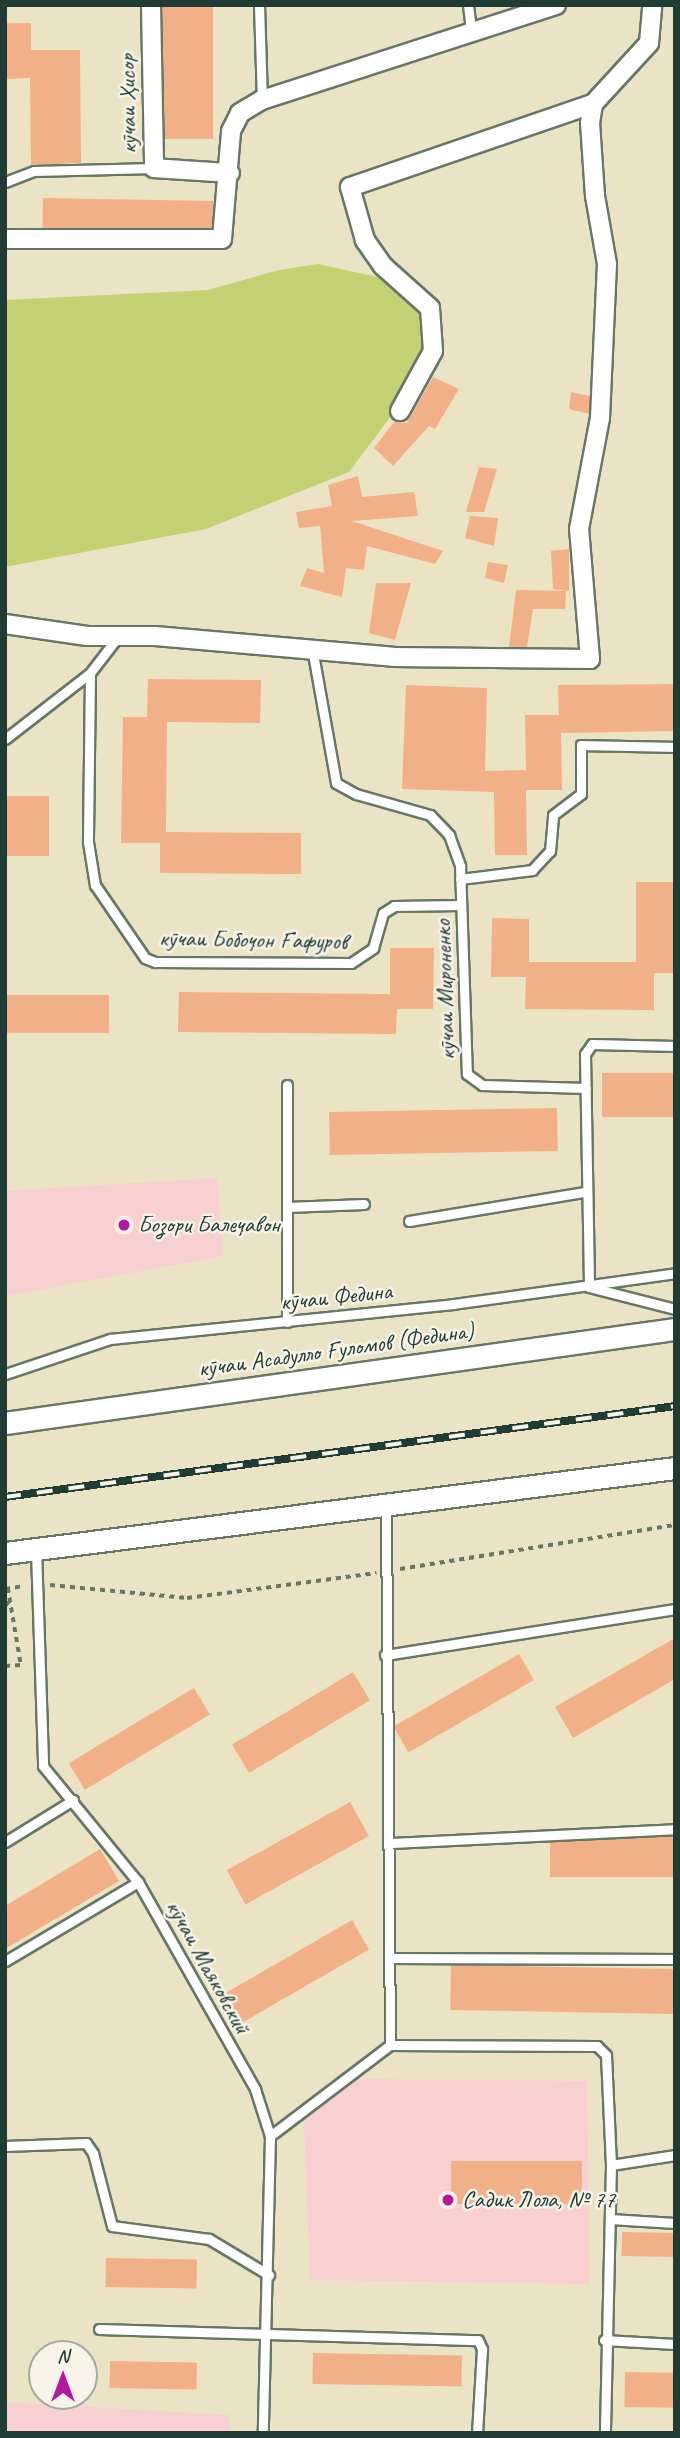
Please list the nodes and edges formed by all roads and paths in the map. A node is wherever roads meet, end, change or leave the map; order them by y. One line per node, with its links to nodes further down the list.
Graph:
1 (151, 5): 9 (street, кӯчаи Ҳисор)
2 (259, 5): 7 (lane)
3 (468, 5): 6 (lane)
4 (555, 5): 6 (street)
5 (652, 5): 8 (street)
6 (471, 31): 7 (street)
7 (262, 100): 10 (street)
8 (593, 104): 13 (street); 16 (street)
9 (154, 168): 10 (street, кӯчаи Ҳисор); 11 (lane)
10 (230, 173): 12 (street)
11 (5, 182)
12 (5, 239)
13 (401, 411)
14 (5, 624): 15 (street)
15 (119, 636): 16 (street); 17 (lane)
16 (312, 647): 20 (lane, кӯчаи Мироненко)
17 (90, 673): 18 (lane); 21 (lane, кӯчаи Бобоҷон Ғафуров)
18 (5, 739)
19 (675, 747): 20 (lane)
20 (460, 879): 21 (lane, кӯчаи Мироненко)
21 (461, 905): 24 (lane, кӯчаи Мироненко)
22 (675, 1046): 24 (lane)
23 (287, 1085): 27 (lane)
24 (586, 1088): 25 (lane)
25 (585, 1192): 28 (lane); 30 (lane)
26 (364, 1204): 27 (lane)
27 (287, 1207): 32 (lane)
28 (409, 1221)
29 (675, 1273): 30 (lane, кӯчаи Федина)
30 (589, 1287): 31 (lane); 32 (lane, кӯчаи Федина)
31 (675, 1308)
32 (287, 1322): 34 (lane, кӯчаи Федина)
33 (675, 1329): 35 (street, кӯчаи Асадулло Ғуломов (Федина))
34 (5, 1374)
35 (5, 1423)
36 (675, 1468): 37 (street)
37 (386, 1505): 39 (street); 41 (lane)
38 (675, 1525): 41 (path)
39 (36, 1549): 40 (street); 42 (lane, кӯчаи Маяковский)
40 (5, 1553)
41 (384, 1572): 42 (path); 47 (lane)
42 (39, 1584): 43 (path); 48 (lane, кӯчаи Маяковский)
43 (7, 1588): 44 (path)
44 (10, 1600): 45 (path); 49 (path)
45 (5, 1606)
46 (675, 1609): 47 (lane)
47 (385, 1655): 54 (lane)
48 (41, 1662): 49 (path); 51 (lane, кӯчаи Маяковский)
49 (21, 1665): 50 (path)
50 (5, 1666)
51 (73, 1800): 53 (lane); 55 (lane, кӯчаи Маяковский)
52 (675, 1829): 54 (lane)
53 (5, 1842)
54 (391, 1843): 56 (lane)
55 (138, 1882): 58 (lane); 60 (lane, кӯчаи Маяковский)
56 (391, 1958): 57 (lane); 59 (lane)
57 (675, 1959)
58 (5, 1961)
59 (390, 2045): 60 (lane); 63 (lane)
60 (270, 2136): 66 (lane, кӯчаи Маяковский)
61 (5, 2146): 66 (lane)
62 (675, 2155): 63 (lane)
63 (611, 2165): 64 (lane)
64 (610, 2218): 65 (lane); 69 (lane)
65 (675, 2223)
66 (269, 2274): 68 (lane, кӯчаи Маяковский)
67 (99, 2329): 68 (lane)
68 (265, 2331): 71 (lane, кӯчаи Маяковский); 72 (lane)
69 (604, 2340): 70 (lane); 73 (lane)
70 (675, 2343)
71 (263, 2433)
72 (477, 2433)
73 (605, 2433)

